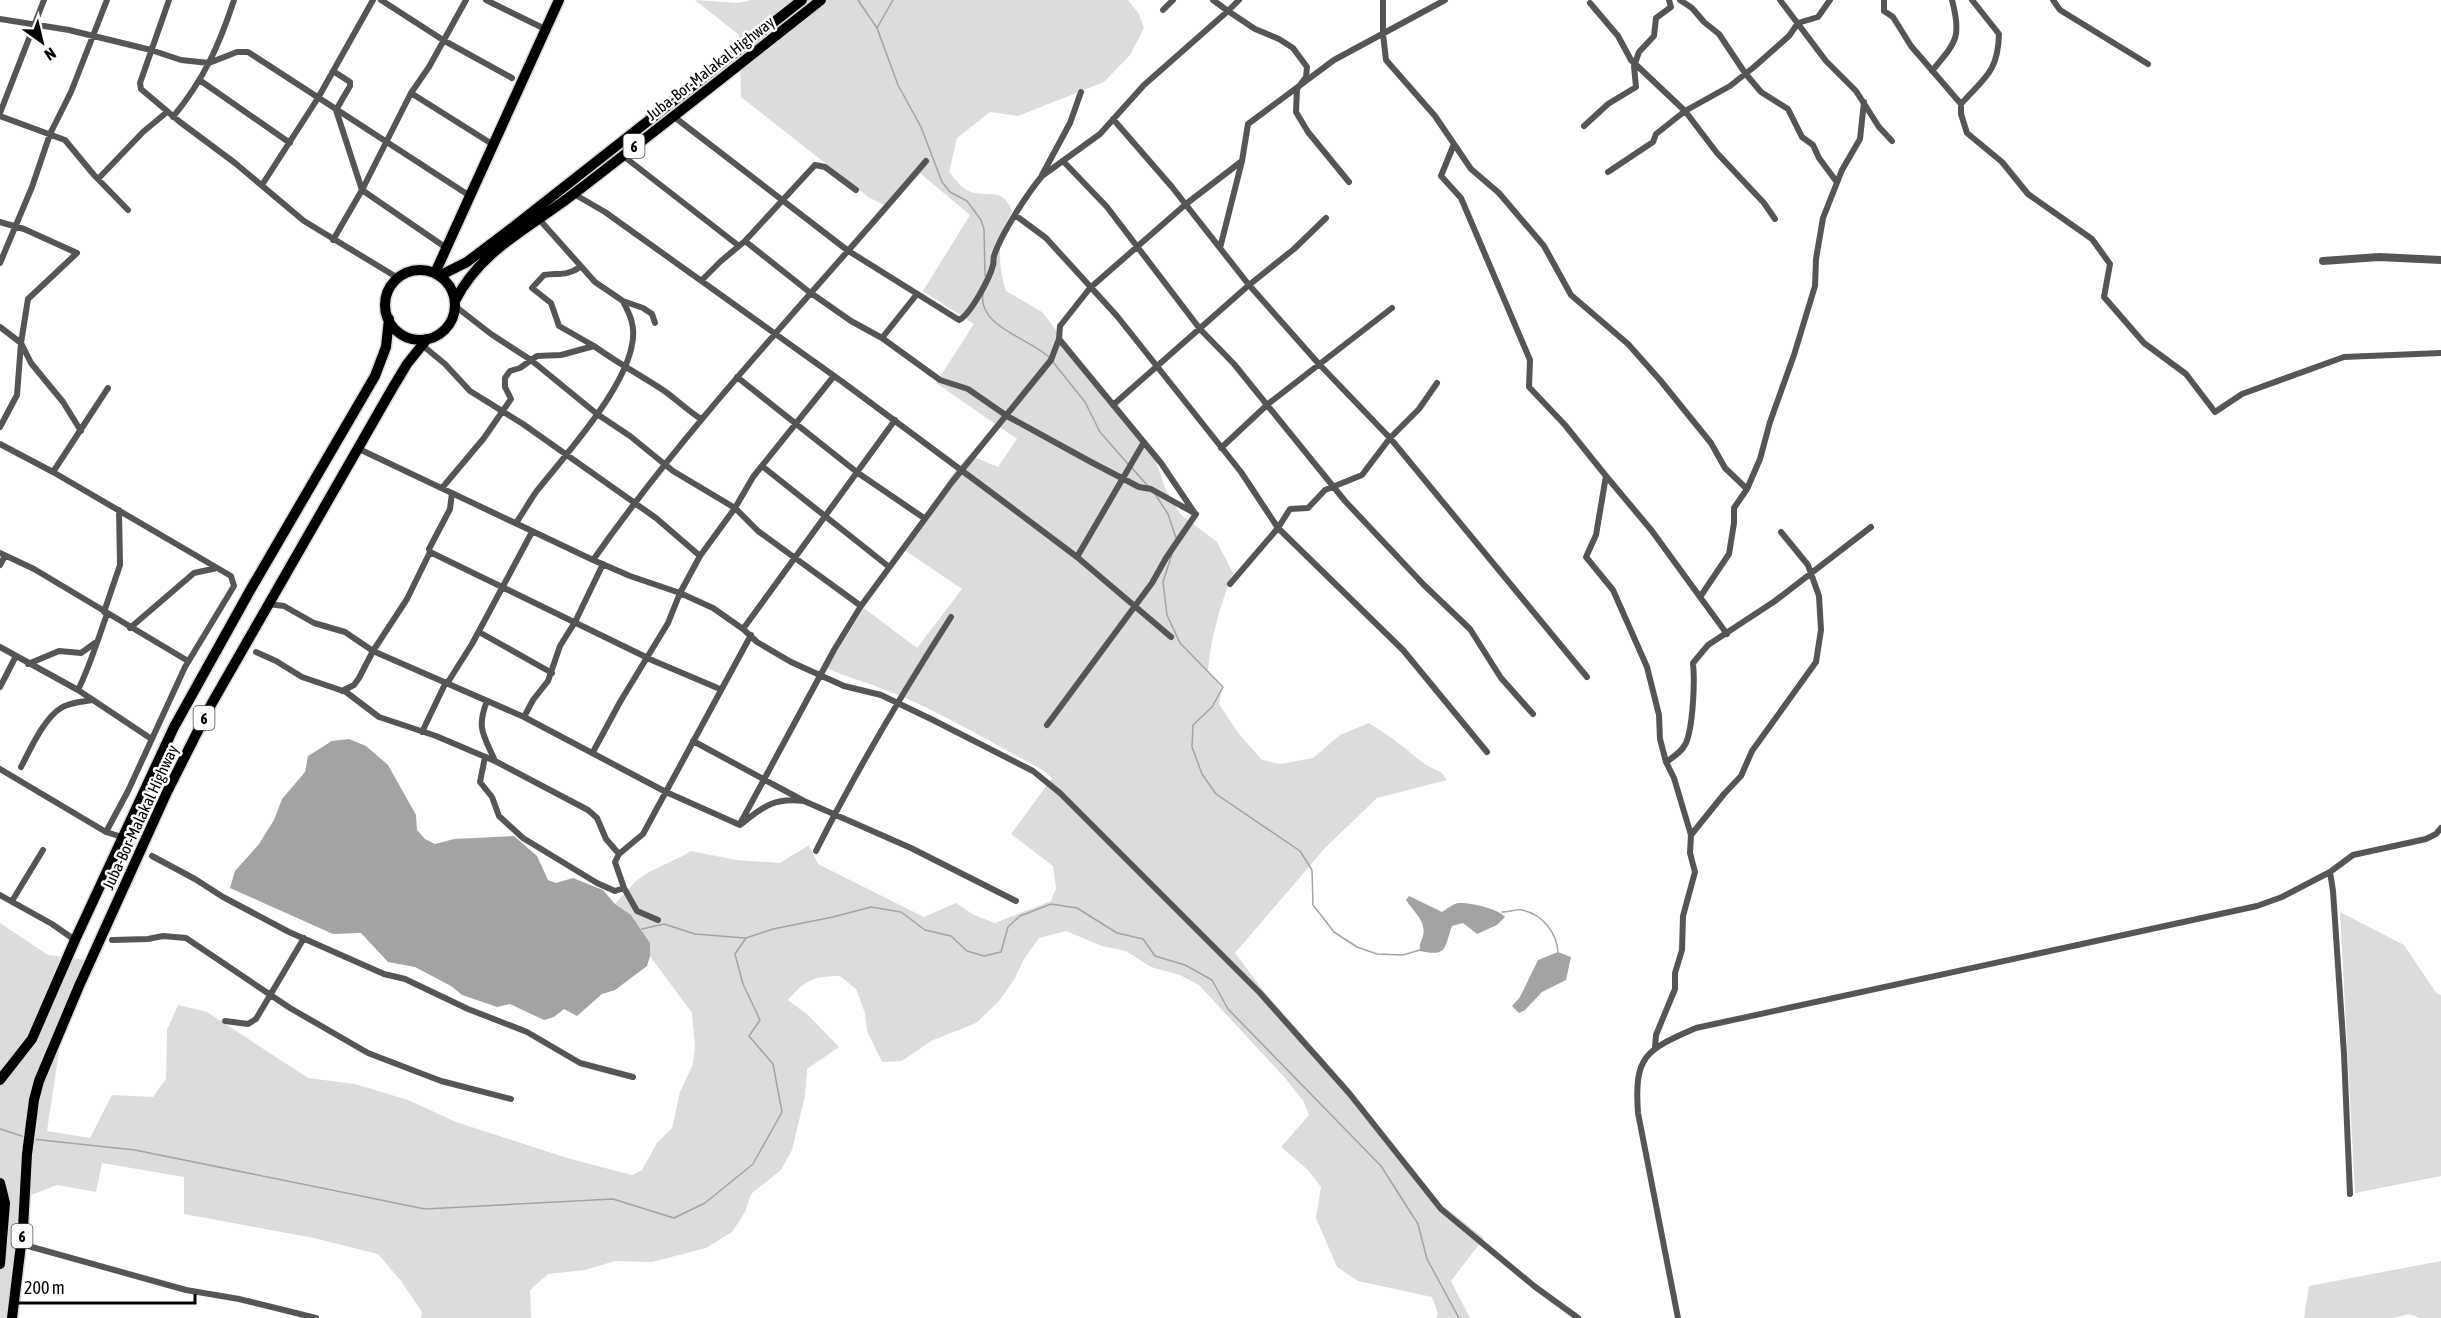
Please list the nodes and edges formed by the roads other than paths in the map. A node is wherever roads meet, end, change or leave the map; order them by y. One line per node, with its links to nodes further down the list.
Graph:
1 (44, 0): 30 (street)
2 (107, 0): 33 (street)
3 (169, 0): 35 (street)
4 (234, 0): 36 (street)
5 (373, 0): 39 (street)
6 (381, 0): 34 (street)
7 (465, 0): 34 (street)
8 (486, 0): 31 (street)
9 (559, 0): 31 (main road)
10 (802, 0): 98 (main road, Juba-Bor-Malakal Highway / 6)
11 (821, 0): 54 (main road, Juba-Bor-Malakal Highway / 6)
12 (1173, 0): 26 (street)
13 (1213, 0): 27 (street)
14 (1239, 0): 27 (street)
15 (1383, 0): 32 (street)
16 (1445, 0): 32 (street)
17 (1669, 0): 37 (street)
18 (1680, 0): 41 (street)
19 (1780, 0): 29 (street)
20 (1830, 0): 29 (street)
21 (1884, 0): 40 (street)
22 (1952, 0): 40 (street)
23 (1972, 0): 49 (street)
24 (2053, 0): 38 (street)
25 (1590, 3): 37 (street)
26 (1163, 10)
27 (1228, 11): 44 (street); 56 (street)
28 (0, 18): 30 (street)
29 (1798, 23): 41 (street); 48 (street)
30 (35, 26): 33 (street); 53 (street)
31 (545, 29): 62 (main road)
32 (1383, 34): 44 (street); 63 (street)
33 (93, 37): 35 (street); 58 (street)
34 (443, 40): 42 (street); 46 (street)
35 (151, 50): 36 (street); 52 (street)
36 (209, 63): 43 (street); 47 (street)
37 (1636, 63): 51 (street); 57 (street)
38 (2148, 64)
39 (333, 71): 47 (street); 50 (street)
40 (1932, 71): 49 (street)
41 (1744, 73): 51 (street); 72 (street)
42 (512, 78)
43 (201, 81): 55 (street); 61 (street)
44 (1297, 89): 67 (street); 71 (street)
45 (1081, 92): 69 (street)
46 (411, 93): 59 (street); 62 (street)
47 (318, 98): 50 (street); 61 (street)
48 (1864, 102): 60 (street); 72 (street)
49 (1961, 104): 118 (street)
50 (336, 110): 59 (street); 74 (street)
51 (1685, 111): 68 (street); 84 (street)
52 (167, 112): 55 (street); 70 (street)
53 (0, 115): 58 (street)
54 (673, 116): 64 (main road, Juba-Bor-Malakal Highway / 6); 78 (street)
55 (173, 117): 73 (street)
56 (1113, 119): 66 (street); 79 (street)
57 (1584, 126)
58 (50, 134): 70 (street); 86 (street)
59 (387, 141): 74 (street); 77 (street)
60 (1892, 141)
61 (290, 143): 73 (street)
62 (492, 144): 77 (main road)
63 (1454, 144): 148 (street); 152 (street)
64 (622, 155): 76 (main road, Juba-Bor-Malakal Highway / 6); 89 (street)
65 (926, 161): 93 (street)
66 (1063, 161): 69 (street); 91 (street)
67 (1242, 161): 79 (street); 92 (street)
68 (1608, 172)
69 (1042, 176): 81 (street)
70 (98, 179): 80 (street)
71 (1349, 182)
72 (1836, 182): 152 (street)
73 (262, 185): 87 (street)
74 (362, 190): 87 (street); 90 (street)
75 (856, 190): 78 (street)
76 (574, 194): 82 (main road, Juba-Bor-Malakal Highway / 6); 100 (street)
77 (470, 196): 90 (main road)
78 (784, 200): 88 (street); 93 (street)
79 (1186, 204): 91 (street); 92 (street)
80 (128, 210)
81 (1015, 215): 102 (street); 104 (street)
82 (538, 218): 97 (street); 106 (main road, Juba-Bor-Malakal Highway / 6)
83 (1326, 218): 101 (street)
84 (1774, 219)
85 (0, 222): 86 (street)
86 (16, 227): 96 (street); 116 (street)
87 (333, 240): 99 (street)
88 (745, 241): 89 (street); 103 (street)
89 (738, 246): 100 (street)
90 (446, 247): 98 (main road)
91 (1138, 248): 102 (street); 111 (street)
92 (1220, 248): 101 (street)
93 (847, 250): 103 (street); 104 (street)
94 (2441, 260): 95 (street)
95 (2324, 261)
96 (0, 263)
97 (580, 267): 105 (street); 117 (street)
98 (437, 274): 99 (main road, Juba-Bor-Malakal Highway / 6); 106 (main road)
99 (398, 278): 108 (main road, Juba-Bor-Malakal Highway / 6)
100 (701, 281): 112 (street)
101 (1250, 285): 111 (street); 120 (street)
102 (1090, 288): 114 (street); 121 (street)
103 (811, 293): 112 (street); 113 (street)
104 (917, 294): 113 (street)
105 (623, 301): 109 (street); 122 (street)
106 (455, 303): 115 (main road, Juba-Bor-Malakal Highway / 6); 119 (street)
107 (1392, 308): 120 (street)
108 (389, 320): 115 (main road); 232 (main road, Juba-Bor-Malakal Highway / 6)
109 (655, 323)
110 (0, 327): 116 (street)
111 (1200, 329): 121 (street); 127 (street)
112 (774, 334): 123 (street); 124 (street)
113 (882, 338): 131 (street)
114 (1059, 339): 128 (street); 131 (street)
115 (424, 342): 129 (street); 141 (main road, Juba-Bor-Malakal Highway / 6)
116 (21, 343): 135 (street); 136 (street)
117 (594, 346): 119 (street); 122 (street)
118 (2441, 353)
119 (531, 360): 129 (street); 130 (street)
120 (1318, 363): 127 (street); 137 (street)
121 (1158, 367): 128 (street); 140 (street)
122 (623, 368): 130 (street); 132 (street)
123 (834, 376): 133 (street); 134 (street)
124 (737, 377): 132 (street); 134 (street)
125 (1437, 383): 137 (street)
126 (108, 388): 136 (street)
127 (1268, 404): 140 (street); 150 (street)
128 (1113, 405): 138 (street)
129 (503, 411): 142 (street); 151 (street)
130 (597, 414): 142 (street); 143 (street)
131 (1007, 416): 145 (street); 149 (street)
132 (701, 418): 143 (street)
133 (895, 420): 145 (street); 147 (street)
134 (795, 422): 144 (street); 147 (street)
135 (0, 427)
136 (81, 430): 146 (street)
137 (1390, 438): 150 (street); 202 (street)
138 (1144, 442): 149 (street); 157 (street)
139 (0, 444): 146 (street)
140 (1221, 448): 162 (street)
141 (359, 449): 151 (street); 180 (main road, Juba-Bor-Malakal Highway / 6)
142 (567, 456): 154 (street); 160 (street)
143 (664, 464): 154 (street); 155 (street)
144 (762, 466): 155 (street); 158 (street)
145 (961, 471): 159 (street); 168 (street)
146 (53, 472): 156 (street)
147 (858, 473): 158 (street); 159 (street)
148 (1606, 476): 179 (street); 221 (street)
149 (1121, 478): 157 (street); 168 (street)
150 (1334, 485): 162 (street); 211 (street)
151 (442, 488): 153 (street)
152 (1747, 489): 179 (street)
153 (452, 493): 160 (street); 165 (street)
154 (634, 502): 167 (street); 170 (street)
155 (735, 508): 167 (street); 169 (street)
156 (119, 510): 174 (street); 183 (street)
157 (1196, 514): 182 (street)
158 (825, 516): 169 (street); 173 (street)
159 (924, 518): 173 (street)
160 (516, 523): 163 (street)
161 (1871, 527): 175 (street)
162 (1278, 528): 176 (street); 218 (street)
163 (532, 532): 170 (street); 177 (street)
164 (1781, 532): 175 (street)
165 (430, 552): 177 (street); 194 (street)
166 (2, 554): 172 (street); 183 (street)
167 (700, 556): 178 (street)
168 (1077, 557): 182 (street)
169 (796, 558): 181 (street); 187 (street)
170 (593, 560): 171 (street)
171 (603, 564): 178 (street); 185 (street)
172 (0, 565)
173 (888, 566): 181 (street)
174 (217, 568): 186 (street); 198 (street)
175 (1810, 573): 189 (street); 231 (street)
176 (1230, 584)
177 (503, 586): 185 (street); 188 (street)
178 (680, 592): 187 (street); 197 (street)
179 (1700, 597): 189 (street)
180 (267, 604): 194 (street); 255 (main road, Juba-Bor-Malakal Highway / 6)
181 (861, 606): 201 (street)
182 (1134, 607): 191 (street); 213 (street)
183 (106, 613): 186 (street); 192 (street)
184 (951, 617): 210 (street)
185 (576, 622): 197 (street); 200 (street)
186 (130, 628): 198 (street)
187 (743, 629): 190 (street)
188 (478, 632): 200 (street); 203 (street)
189 (1727, 634): 221 (street)
190 (751, 635): 201 (street); 205 (street)
191 (1171, 637)
192 (97, 641): 199 (street); 206 (street)
193 (0, 646): 196 (street)
194 (373, 651): 203 (street); 207 (street)
195 (256, 652): 207 (street)
196 (16, 656): 199 (street); 204 (street)
197 (647, 657): 205 (street); 217 (street)
198 (188, 662): 215 (street)
199 (28, 664): 206 (street)
200 (552, 673): 212 (street)
201 (822, 676): 210 (street); 224 (street)
202 (1587, 677)
203 (447, 682): 209 (street); 214 (street)
204 (0, 687)
205 (720, 689): 216 (street)
206 (78, 690): 208 (street)
207 (342, 691): 214 (street)
208 (94, 700): 215 (street); 222 (street)
209 (487, 701): 212 (street); 220 (street)
210 (898, 704): 227 (street); 259 (street)
211 (1533, 714)
212 (524, 717): 217 (street)
213 (1047, 725)
214 (422, 732): 219 (street)
215 (150, 738): 230 (street)
216 (693, 741): 224 (street); 225 (street)
217 (593, 752): 225 (street)
218 (1487, 753)
219 (486, 757): 220 (street); 238 (street)
220 (495, 760): 235 (street)
221 (1666, 762): 231 (street)
222 (21, 767)
223 (0, 769): 230 (street)
224 (766, 780): 226 (street); 228 (street)
225 (666, 792): 228 (street); 235 (street)
226 (804, 801): 227 (street); 228 (street)
227 (834, 816): 234 (street); 241 (street)
228 (740, 825)
229 (2441, 828): 237 (street)
230 (106, 832): 232 (street)
231 (1691, 835): 248 (street)
232 (122, 837): 244 (main road, Juba-Bor-Malakal Highway / 6)
233 (43, 850): 240 (street)
234 (816, 851)
235 (619, 854): 238 (street)
236 (152, 856): 243 (street)
237 (2330, 872): 248 (street); 253 (street)
238 (624, 888): 242 (street)
239 (0, 895): 240 (street)
240 (12, 901): 244 (street)
241 (1016, 901)
242 (658, 920)
243 (304, 938): 246 (street); 249 (street)
244 (75, 940): 250 (main road, Juba-Bor-Malakal Highway / 6)
245 (112, 940): 246 (street)
246 (270, 992): 247 (street); 251 (street)
247 (225, 1021)
248 (1655, 1048): 260 (street)
249 (633, 1077)
250 (0, 1080)
251 (511, 1099)
252 (0, 1183): 254 (main road, 6)
253 (2350, 1194)
254 (3, 1201): 256 (main road, 6)
255 (21, 1244): 257 (main road, Juba-Bor-Malakal Highway / 6); 258 (street)
256 (0, 1264)
257 (12, 1318)
258 (316, 1318)
259 (1578, 1318)
260 (1678, 1318)

